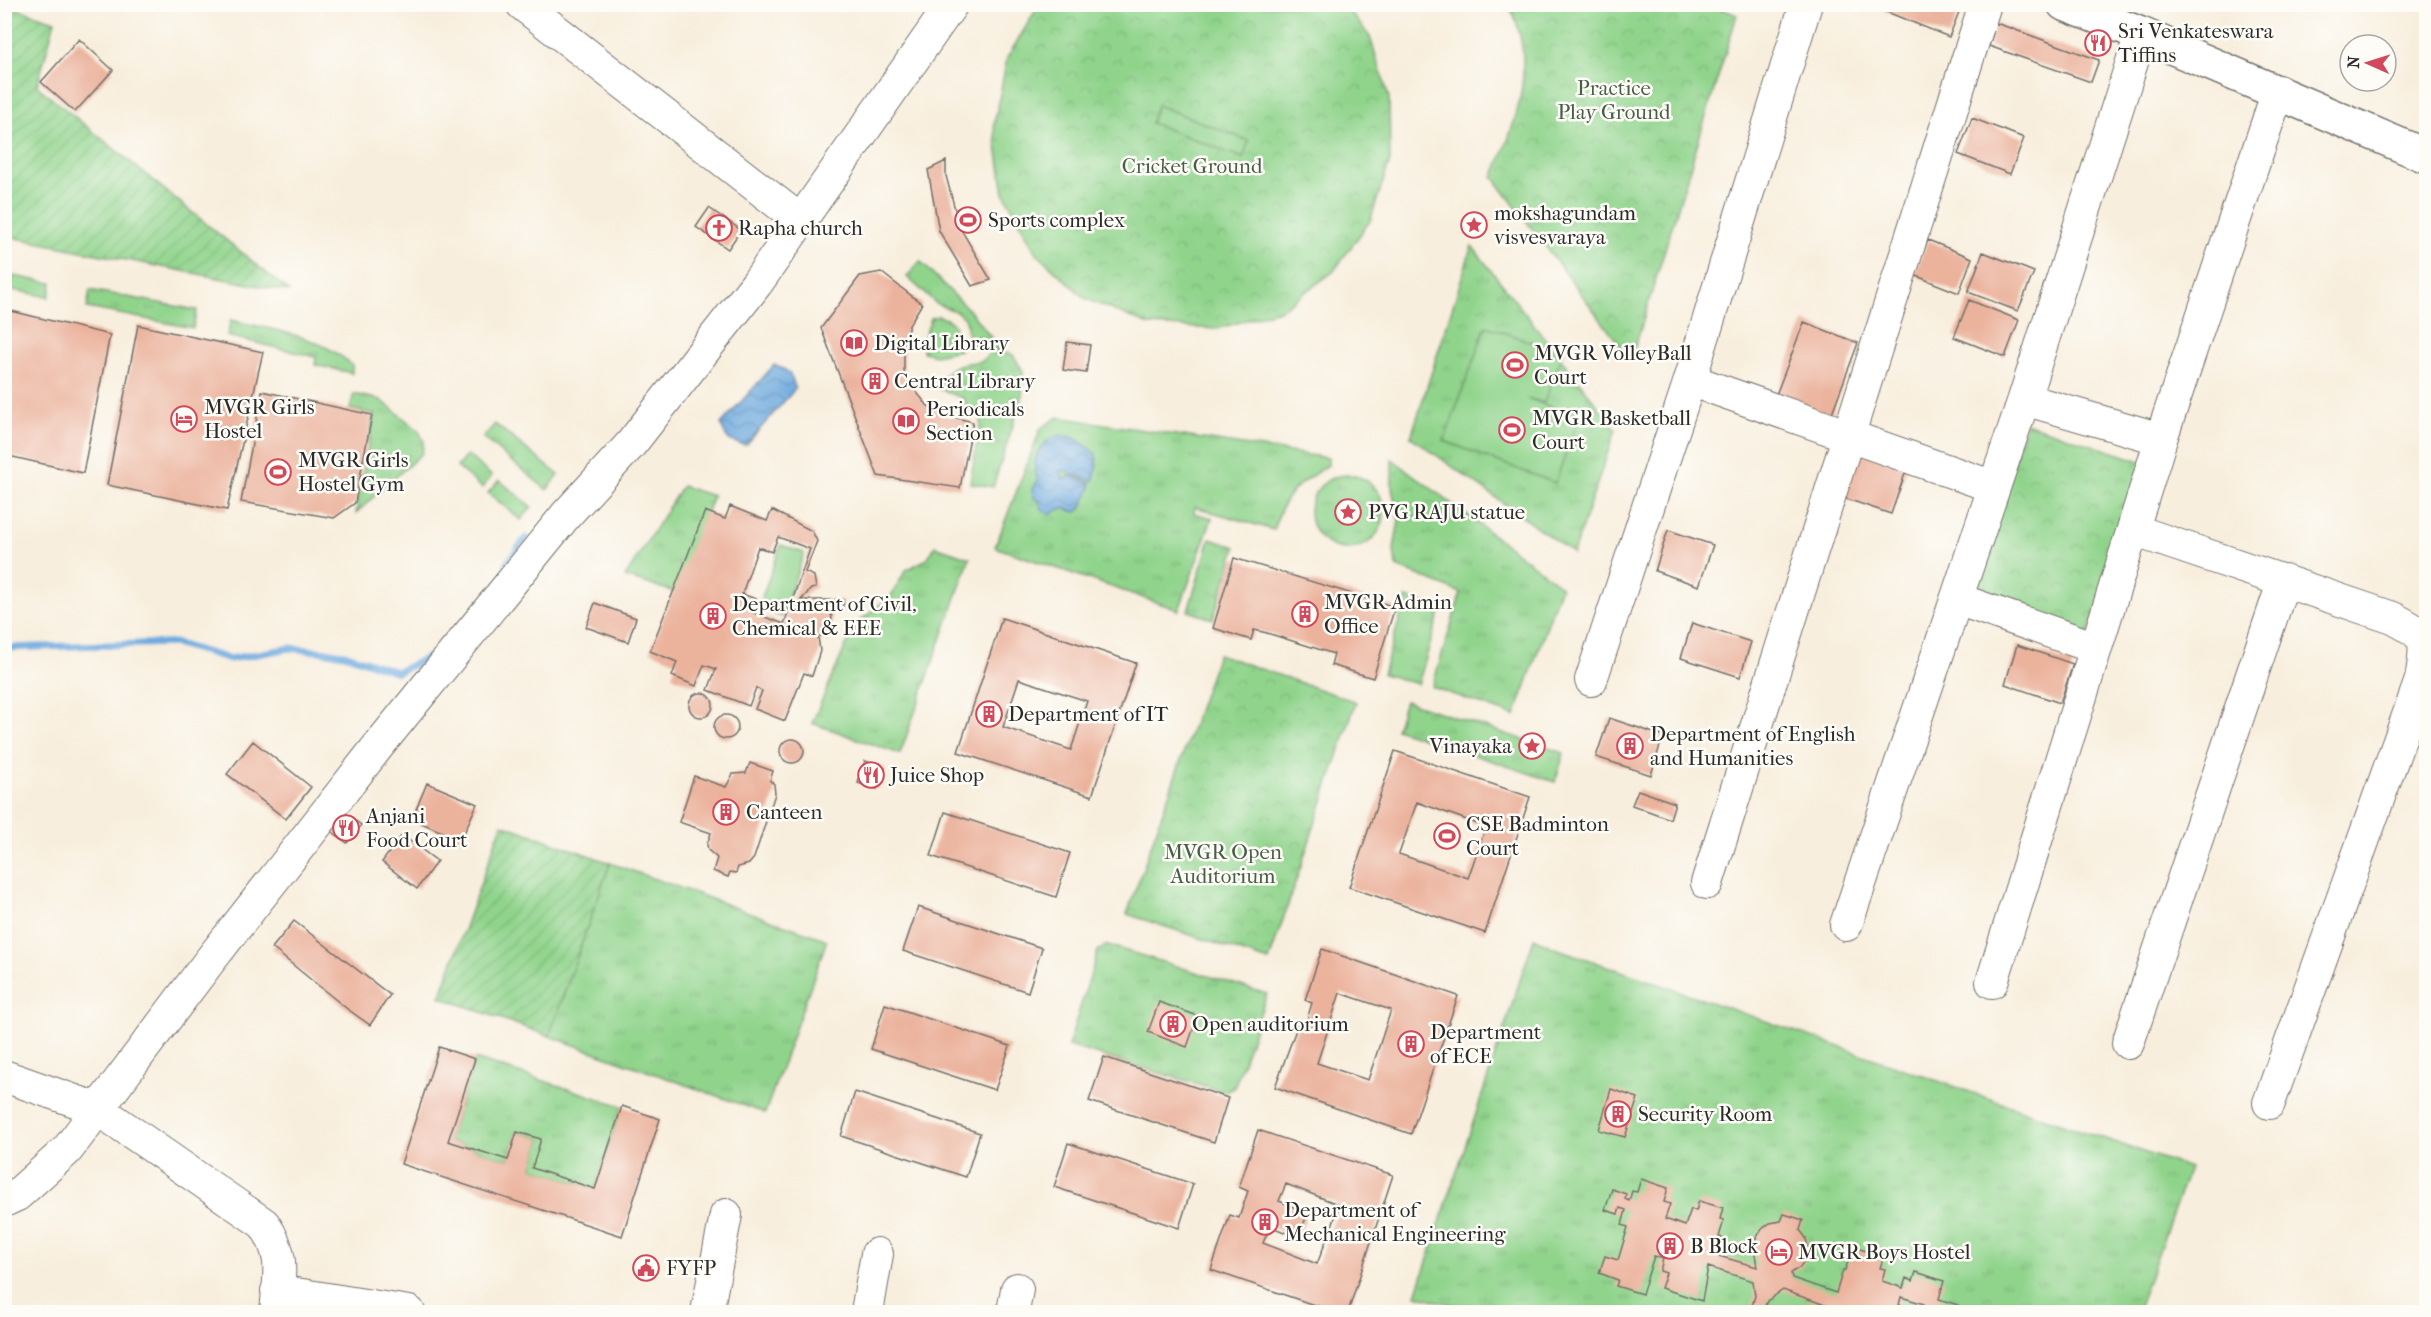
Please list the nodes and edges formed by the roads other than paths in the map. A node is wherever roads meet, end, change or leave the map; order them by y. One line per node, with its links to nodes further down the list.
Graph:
1 (522, 4): 9 (street)
2 (952, 4): 9 (street)
3 (1806, 4): 10 (street)
4 (1985, 4): 12 (street)
5 (2064, 4): 6 (main road)
6 (2141, 34): 7 (main road); 11 (street)
7 (2278, 92): 8 (main road); 13 (street)
8 (2427, 156)
9 (801, 221): 26 (street)
10 (1690, 380): 12 (street); 19 (street)
11 (2024, 399): 13 (street); 14 (street)
12 (1848, 435): 14 (street); 20 (street)
13 (2161, 439): 15 (street)
14 (1994, 487): 17 (street)
15 (2133, 530): 16 (street); 18 (street)
16 (2284, 580): 23 (street); 25 (street)
17 (1957, 599): 18 (street); 21 (street)
18 (2096, 648): 22 (street)
19 (1591, 680)
20 (1707, 884)
21 (1846, 925)
22 (1992, 982)
23 (2128, 1043)
24 (4, 1076): 26 (street)
25 (2269, 1103)
26 (98, 1109): 27 (street); 30 (street)
27 (4, 1201)
28 (726, 1215): 32 (street)
29 (877, 1254): 33 (street)
30 (276, 1302): 31 (street)
31 (409, 1312)
32 (707, 1312)
33 (867, 1312)

